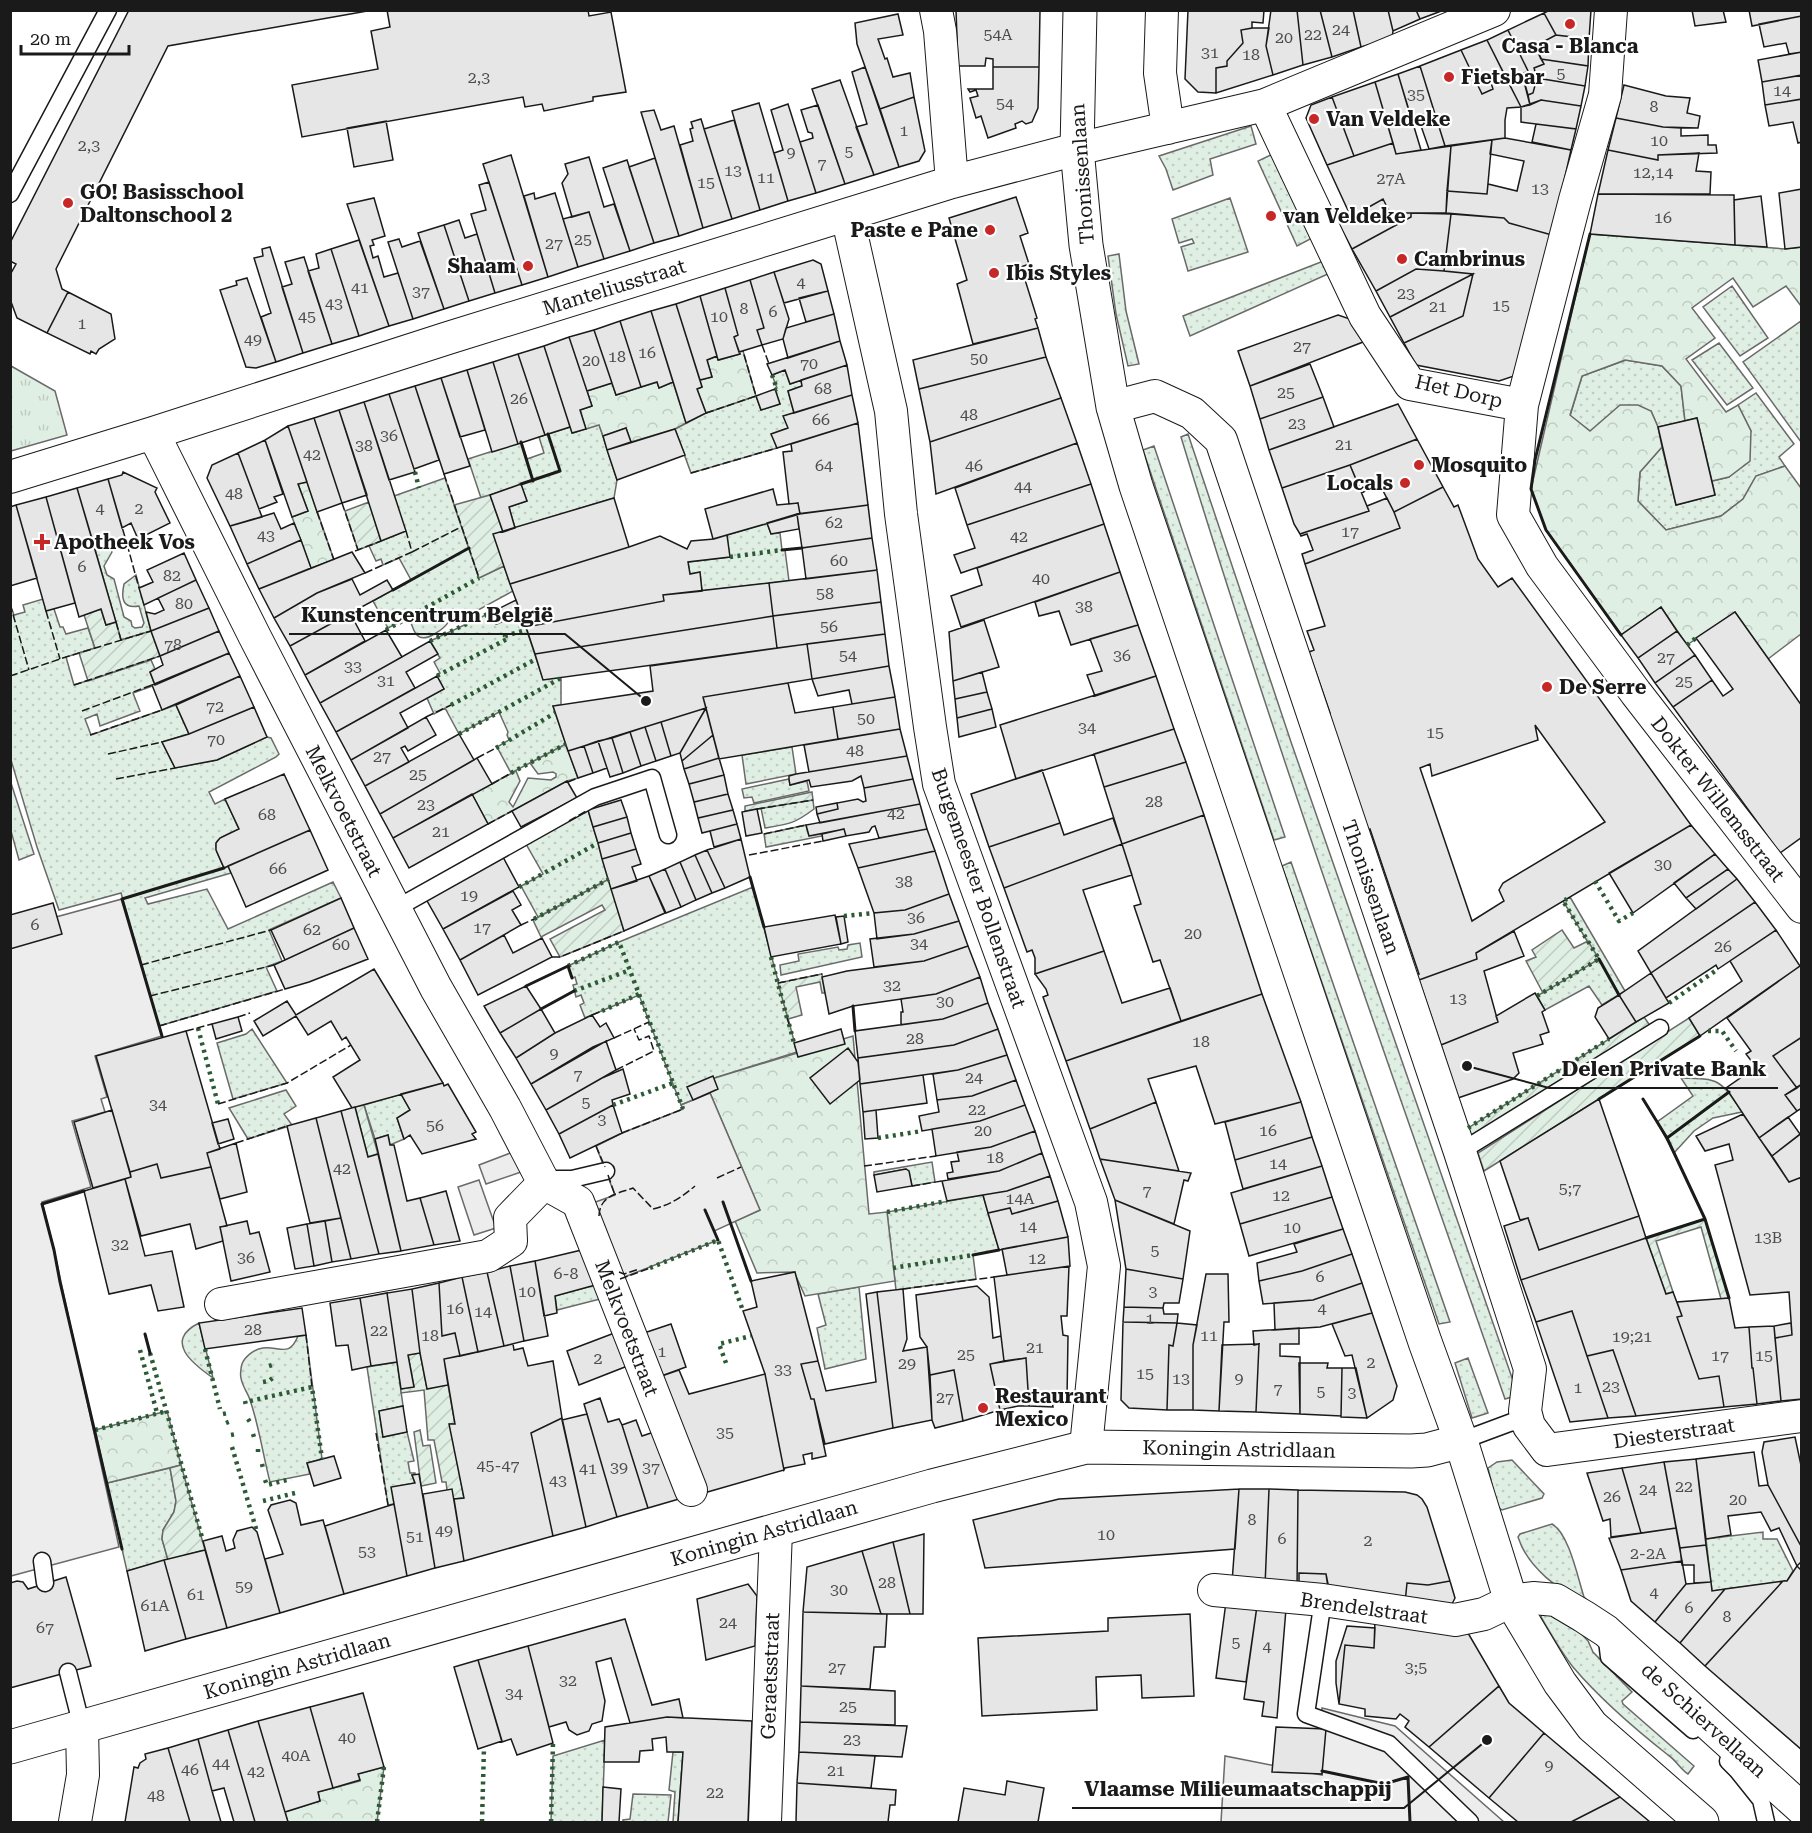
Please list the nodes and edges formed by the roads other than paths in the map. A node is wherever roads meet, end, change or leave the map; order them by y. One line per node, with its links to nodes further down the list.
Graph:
1 (108, 10): 11 (lane)
2 (936, 10): 10 (street)
3 (1080, 10): 9 (main road, Thonissenlaan)
4 (1162, 10): 8 (street)
5 (1494, 10): 7 (street)
6 (1611, 10): 13 (street, Het Dorp)
7 (1265, 105): 8 (street); 13 (street, Het Dorp)
8 (1168, 128): 9 (street)
9 (1077, 149): 10 (street, Manteliusstraat); 14 (main road, Thonissenlaan)
10 (952, 182): 12 (street, Manteliusstraat)
11 (10, 194)
12 (847, 215): 15 (street, Manteliusstraat); 28 (street, Burgemeester Bollenstraat)
13 (1522, 405): 18 (street, Dokter Willemsstraat)
14 (1113, 406): 21 (street, Thonissenlaan); 27 (main road, Thonissenlaan)
15 (153, 433): 16 (street, Manteliusstraat); 19 (street, Melkvoetstraat)
16 (10, 477)
17 (669, 835): 19 (lane)
18 (1796, 890)
19 (395, 909): 23 (street, Melkvoetstraat)
20 (1660, 1028): 21 (lane)
21 (1460, 1152): 26 (street, Thonissenlaan)
22 (606, 1171): 23 (lane)
23 (543, 1181): 24 (street); 29 (street, Melkvoetstraat)
24 (221, 1304)
25 (1802, 1416): 26 (street, Diesterstraat)
26 (1538, 1438): 27 (lane)
27 (1461, 1441): 28 (main road, Koningin Astridlaan); 35 (main road)
28 (1086, 1447): 30 (main road, Koningin Astridlaan)
29 (691, 1490)
30 (776, 1530): 38 (main road, Koningin Astridlaan); 42 (street, Geraetsstraat)
31 (42, 1561): 32 (lane)
32 (45, 1583)
33 (1214, 1590): 34 (street, Brendelstraat)
34 (1323, 1600): 35 (street, Brendelstraat); 43 (lane)
35 (1511, 1601): 36 (street, de Schiervellaan); 44 (main road)
36 (1606, 1631): 40 (street, de Schiervellaan); 45 (lane, de Schiervellaan)
37 (68, 1672): 38 (lane)
38 (82, 1727): 39 (main road, Koningin Astridlaan); 41 (street)
39 (10, 1747)
40 (1802, 1809)
41 (75, 1822)
42 (765, 1822)
43 (1470, 1822)
44 (1702, 1822)
45 (1766, 1822)

